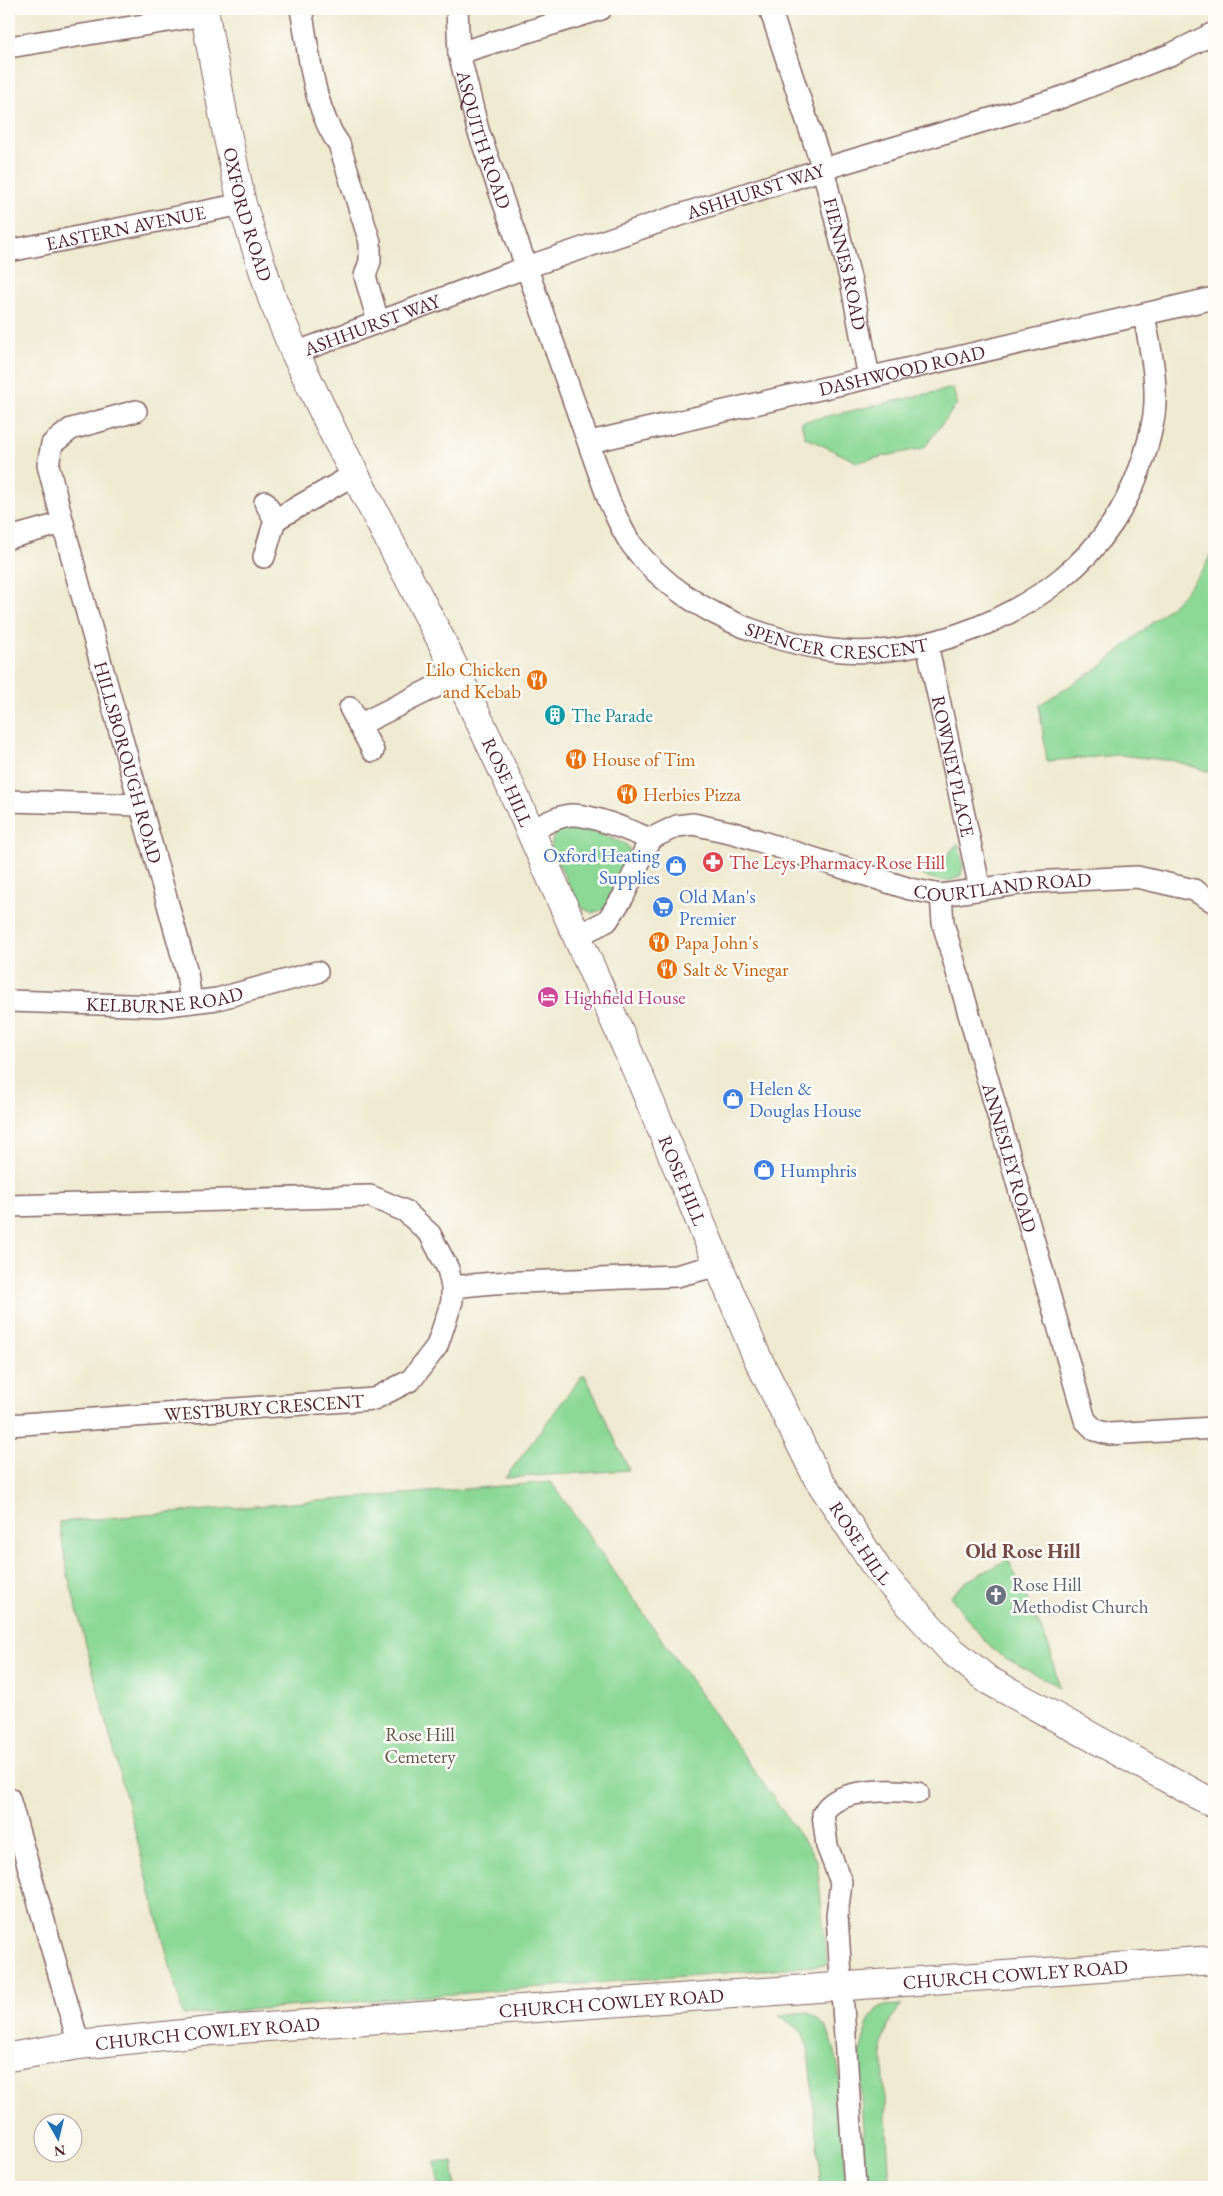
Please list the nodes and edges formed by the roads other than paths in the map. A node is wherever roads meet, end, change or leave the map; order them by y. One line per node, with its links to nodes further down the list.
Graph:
1 (301, 9): 15 (street)
2 (457, 9): 8 (street, ASQUITH ROAD)
3 (601, 9): 8 (street)
4 (770, 9): 9 (street, FIENNES ROAD)
5 (204, 12): 7 (street); 10 (main road, OXFORD ROAD)
6 (1214, 33): 9 (street, ASHHURST WAY)
7 (9, 47)
8 (459, 53): 12 (street, ASQUITH ROAD)
9 (823, 169): 12 (street, ASHHURST WAY); 17 (street, FIENNES ROAD)
10 (242, 204): 11 (street, EASTERN AVENUE); 16 (main road, OXFORD ROAD)
11 (9, 252)
12 (527, 267): 15 (street, ASHHURST WAY); 20 (street, SPENCER CRESCENT)
13 (1214, 298): 14 (street, DASHWOOD ROAD)
14 (1144, 316): 17 (street, DASHWOOD ROAD); 25 (street, SPENCER CRESCENT)
15 (378, 321): 16 (street, ASHHURST WAY)
16 (295, 353): 18 (main road, OXFORD ROAD)
17 (869, 378): 20 (street, DASHWOOD ROAD)
18 (323, 410): 21 (main road, ROSE HILL)
19 (136, 412): 22 (street, HILLSBOROUGH ROAD)
20 (590, 442): 25 (street, SPENCER CRESCENT)
21 (355, 474): 24 (street); 26 (main road, ROSE HILL)
22 (63, 524): 23 (street); 29 (street, HILLSBOROUGH ROAD)
23 (9, 538)
24 (264, 557)
25 (927, 644): 32 (street, ROWNEY PLACE)
26 (458, 676): 27 (street); 30 (main road, ROSE HILL)
27 (373, 751)
28 (9, 801): 29 (street)
29 (139, 804): 38 (street, HILLSBOROUGH ROAD)
30 (531, 830): 31 (street); 35 (main road, ROSE HILL)
31 (650, 839): 33 (street, COURTLAND ROAD); 35 (street)
32 (980, 888): 33 (street, COURTLAND ROAD); 34 (street, COURTLAND ROAD)
33 (941, 895): 43 (street, ANNESLEY ROAD)
34 (1214, 902)
35 (577, 936): 40 (main road, ROSE HILL)
36 (317, 972): 38 (street, KELBURNE ROAD)
37 (9, 1001): 38 (street, KELBURNE ROAD)
38 (191, 1002)
39 (9, 1206): 41 (street, WESTBURY CRESCENT)
40 (719, 1265): 41 (street); 46 (main road, ROSE HILL)
41 (452, 1287): 42 (street, WESTBURY CRESCENT)
42 (9, 1425)
43 (1214, 1428)
44 (918, 1793): 48 (street)
45 (9, 1798): 49 (street)
46 (1214, 1804)
47 (1214, 1960): 48 (main road, CHURCH COWLEY ROAD)
48 (843, 1986): 49 (main road, CHURCH COWLEY ROAD); 51 (street)
49 (79, 2045): 50 (main road, CHURCH COWLEY ROAD)
50 (9, 2057)
51 (855, 2187)

